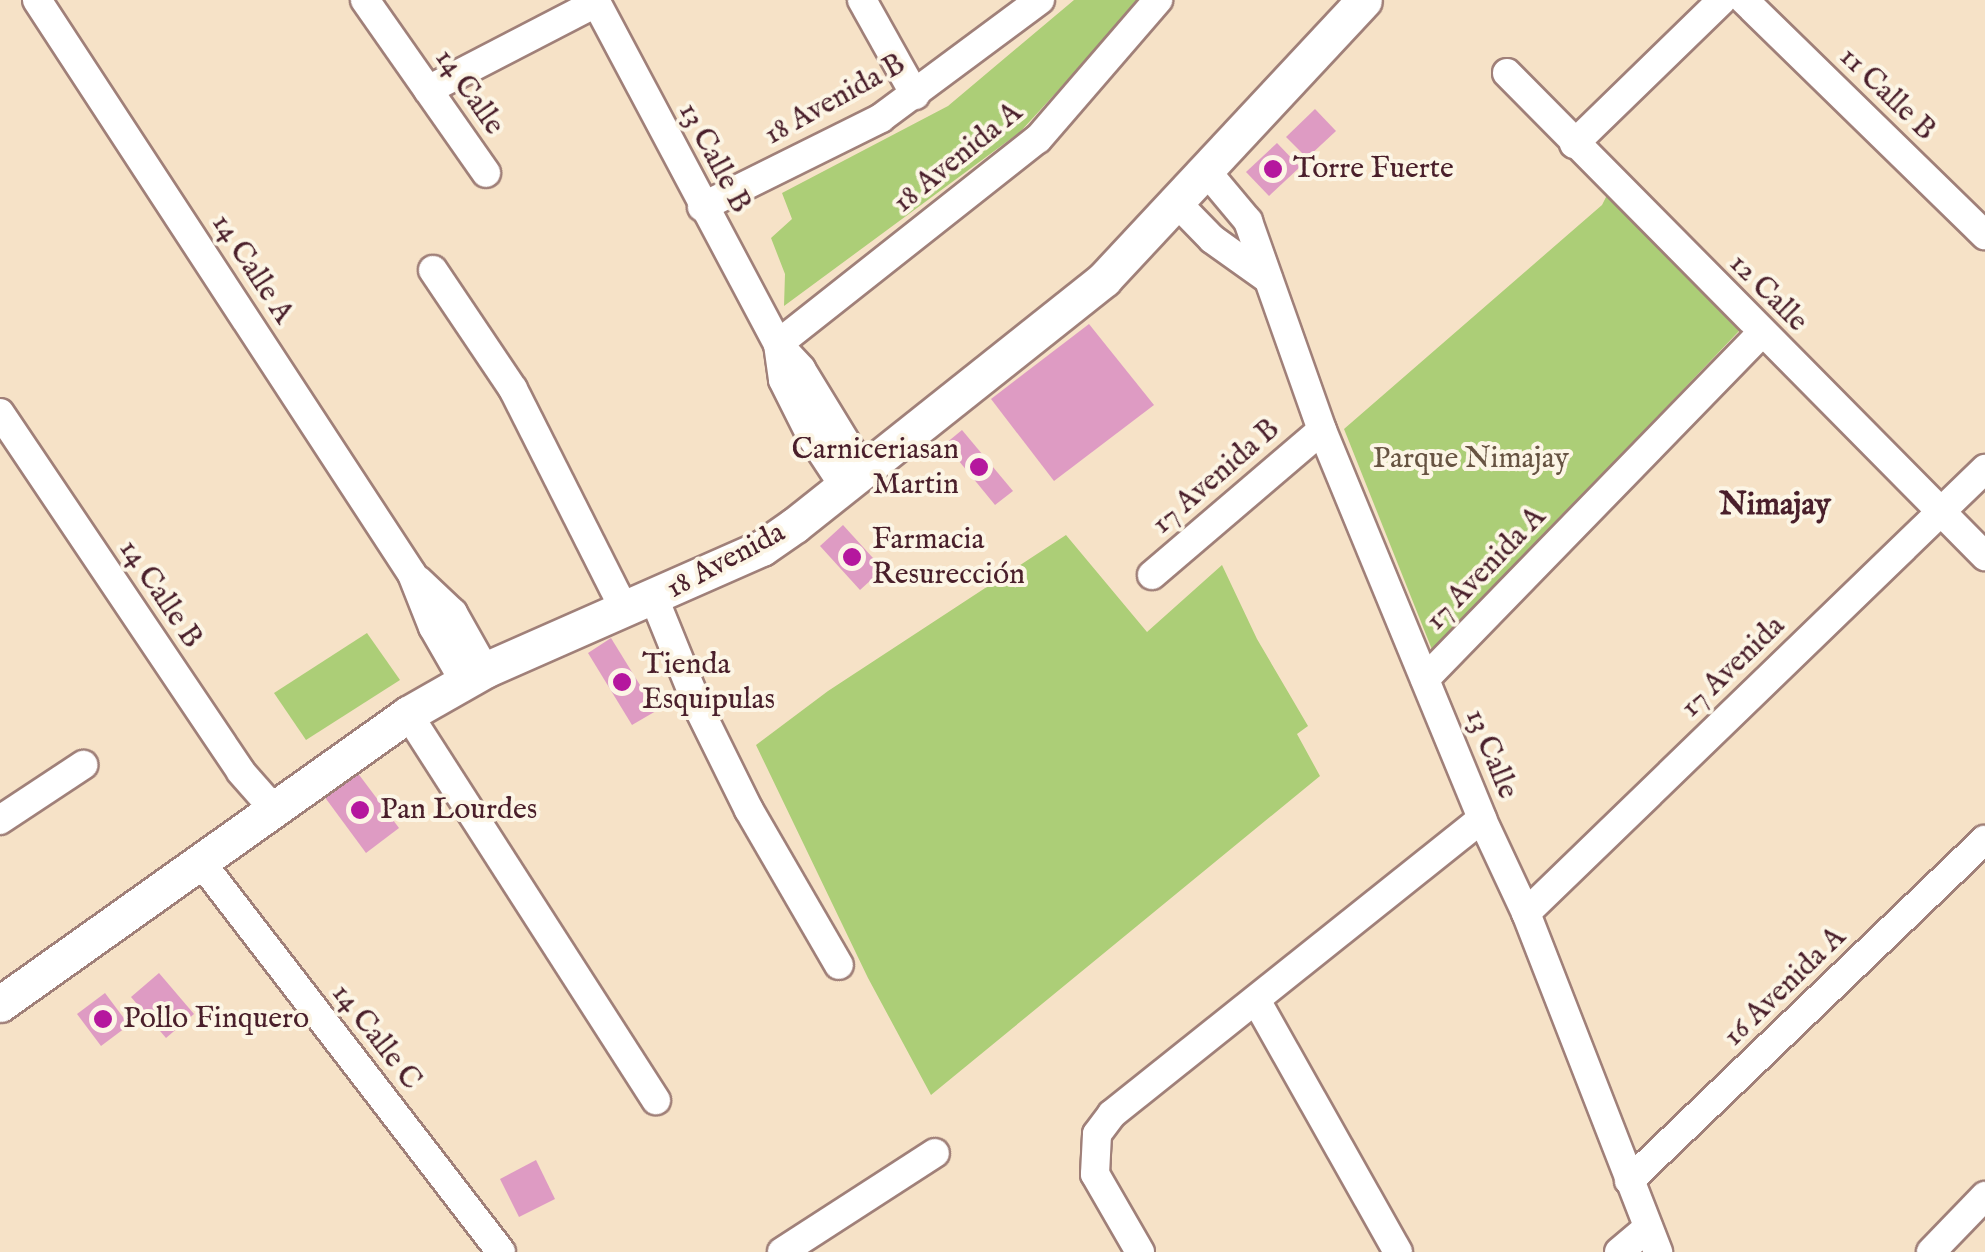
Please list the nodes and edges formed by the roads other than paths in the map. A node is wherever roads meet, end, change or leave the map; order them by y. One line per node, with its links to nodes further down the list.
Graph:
1 (36, 0): 31 (street, 14 Calle A)
2 (862, 0): 12 (street)
3 (1040, 0): 12 (street, 18 Avenida B)
4 (1158, 0): 22 (street, 18 Avenida A)
5 (1364, 0): 14 (street, 18 Avenida)
6 (1722, 0): 13 (street)
7 (1744, 0): 18 (street, 11 Calle B)
8 (596, 1): 11 (street); 17 (street, 13 Calle B)
9 (371, 2): 11 (street, 14 Calle)
10 (1507, 74): 13 (street, 12 Calle)
11 (428, 90): 15 (street, 14 Calle)
12 (915, 95): 17 (street, 18 Avenida B)
13 (1574, 144): 21 (street, 12 Calle)
14 (1207, 172): 16 (street, 18 Avenida); 20 (street, 13 Calle)
15 (486, 173)
16 (1177, 204): 20 (street); 26 (street, 18 Avenida)
17 (702, 208): 22 (street, 13 Calle B)
18 (1985, 235)
19 (433, 270): 30 (street)
20 (1268, 279): 24 (street, 13 Calle)
21 (1761, 333): 27 (street, 12 Calle); 32 (street, 17 Avenida A)
22 (778, 344): 26 (street, 13 Calle B)
23 (0, 414): 35 (street, 14 Calle B)
24 (1322, 430): 29 (street, 17 Avenida B); 32 (street, 13 Calle)
25 (1985, 468): 27 (street, 17 Avenida)
26 (853, 477): 30 (street, 18 Avenida)
27 (1940, 512): 28 (street, 12 Calle); 40 (street, 17 Avenida)
28 (1985, 556)
29 (1152, 575)
30 (640, 605): 31 (street, 18 Avenida); 41 (street)
31 (474, 675): 33 (street, 18 Avenida)
32 (1425, 679): 36 (street, 13 Calle)
33 (408, 714): 35 (street, 18 Avenida); 44 (street)
34 (82, 765): 37 (street)
35 (272, 807): 39 (street, 18 Avenida)
36 (1482, 819): 40 (street, 13 Calle); 42 (street)
37 (0, 820)
38 (1985, 840): 46 (street, 16 Avenida A)
39 (200, 861): 43 (street, 18 Avenida); 49 (street, 14 Calle C)
40 (1526, 913): 46 (street, 13 Calle)
41 (838, 965)
42 (1256, 1000): 51 (street); 52 (street)
43 (0, 1004)
44 (656, 1100)
45 (935, 1153): 50 (street)
46 (1629, 1181): 48 (street, 13 Calle)
47 (1985, 1196): 54 (street)
48 (1653, 1240): 53 (street)
49 (500, 1252)
50 (782, 1252)
51 (1140, 1252)
52 (1398, 1252)
53 (1619, 1252)
54 (1931, 1252)

